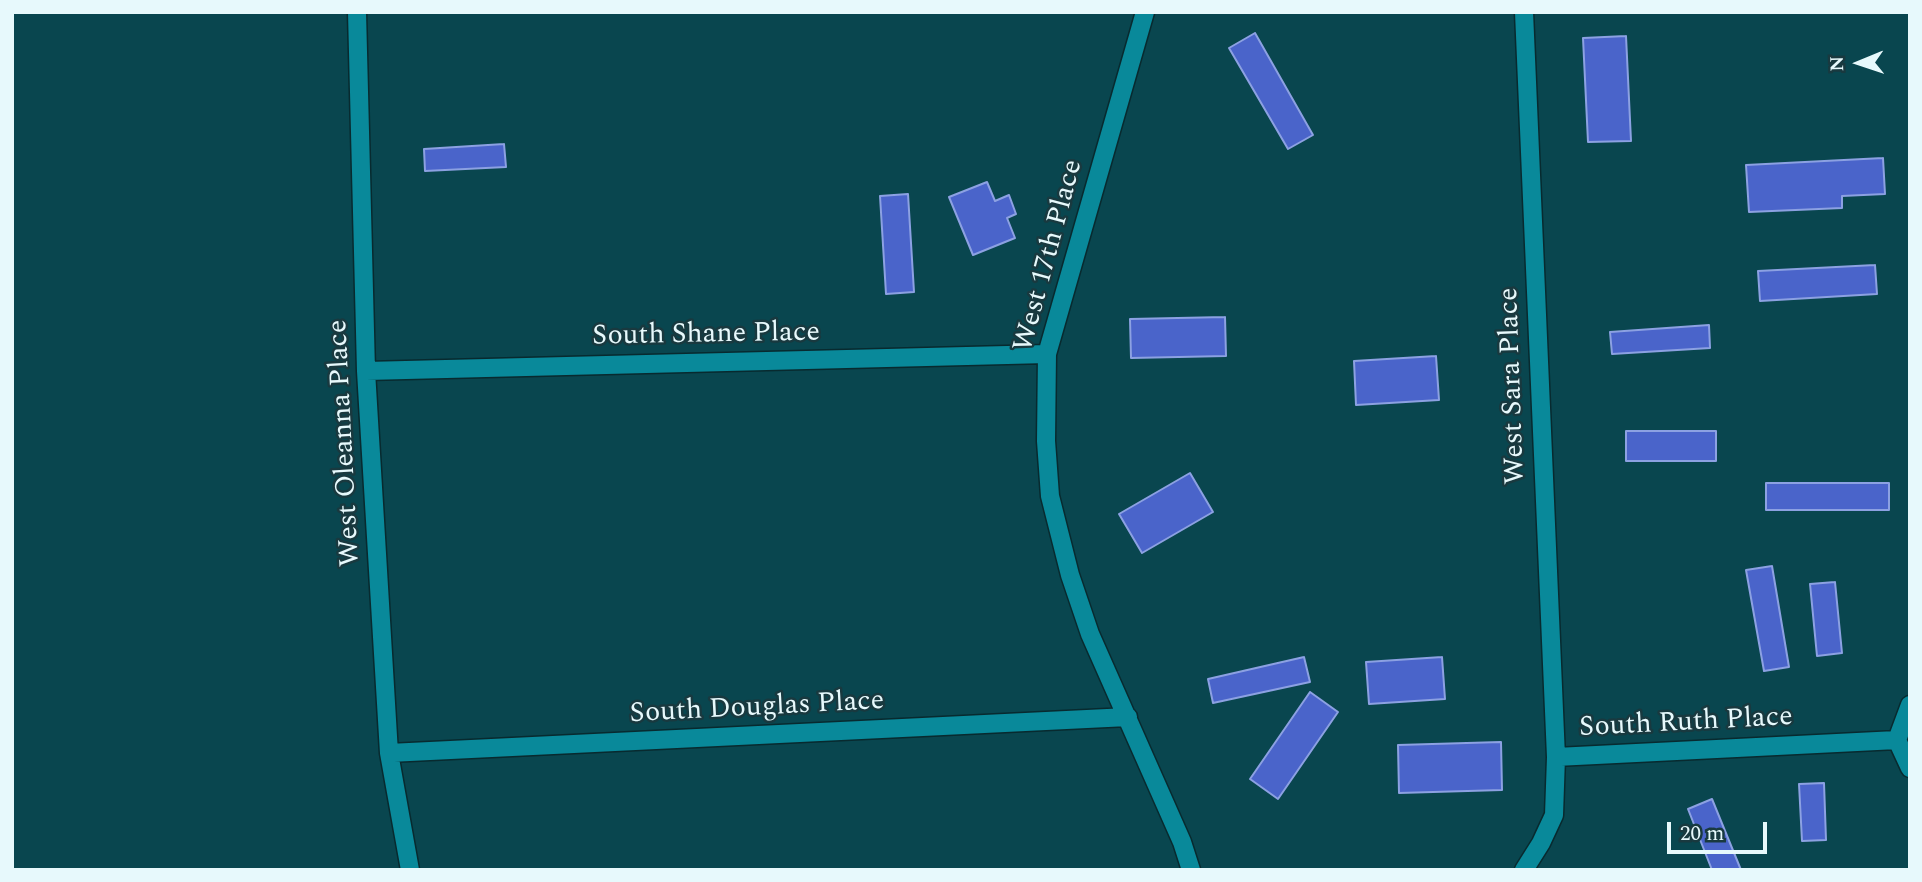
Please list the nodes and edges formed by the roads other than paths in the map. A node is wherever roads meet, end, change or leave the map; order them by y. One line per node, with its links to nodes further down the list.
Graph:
1 (358, 12): 5 (street, West Oleanna Place)
2 (1145, 12): 4 (street, West 17th Place)
3 (1524, 12): 10 (street, West Sara Place)
4 (1048, 354): 5 (street, South Shane Place); 7 (street, West 17th Place)
5 (366, 371): 9 (street, West Oleanna Place)
6 (1910, 705): 8 (street)
7 (1128, 717): 9 (street, South Douglas Place); 13 (street, West 17th Place)
8 (1897, 740): 10 (street, South Ruth Place); 11 (street)
9 (389, 753): 12 (street, West Oleanna Place)
10 (1556, 757): 14 (street, South Ruth Place)
11 (1910, 768)
12 (410, 870)
13 (1191, 870)
14 (1524, 870)

